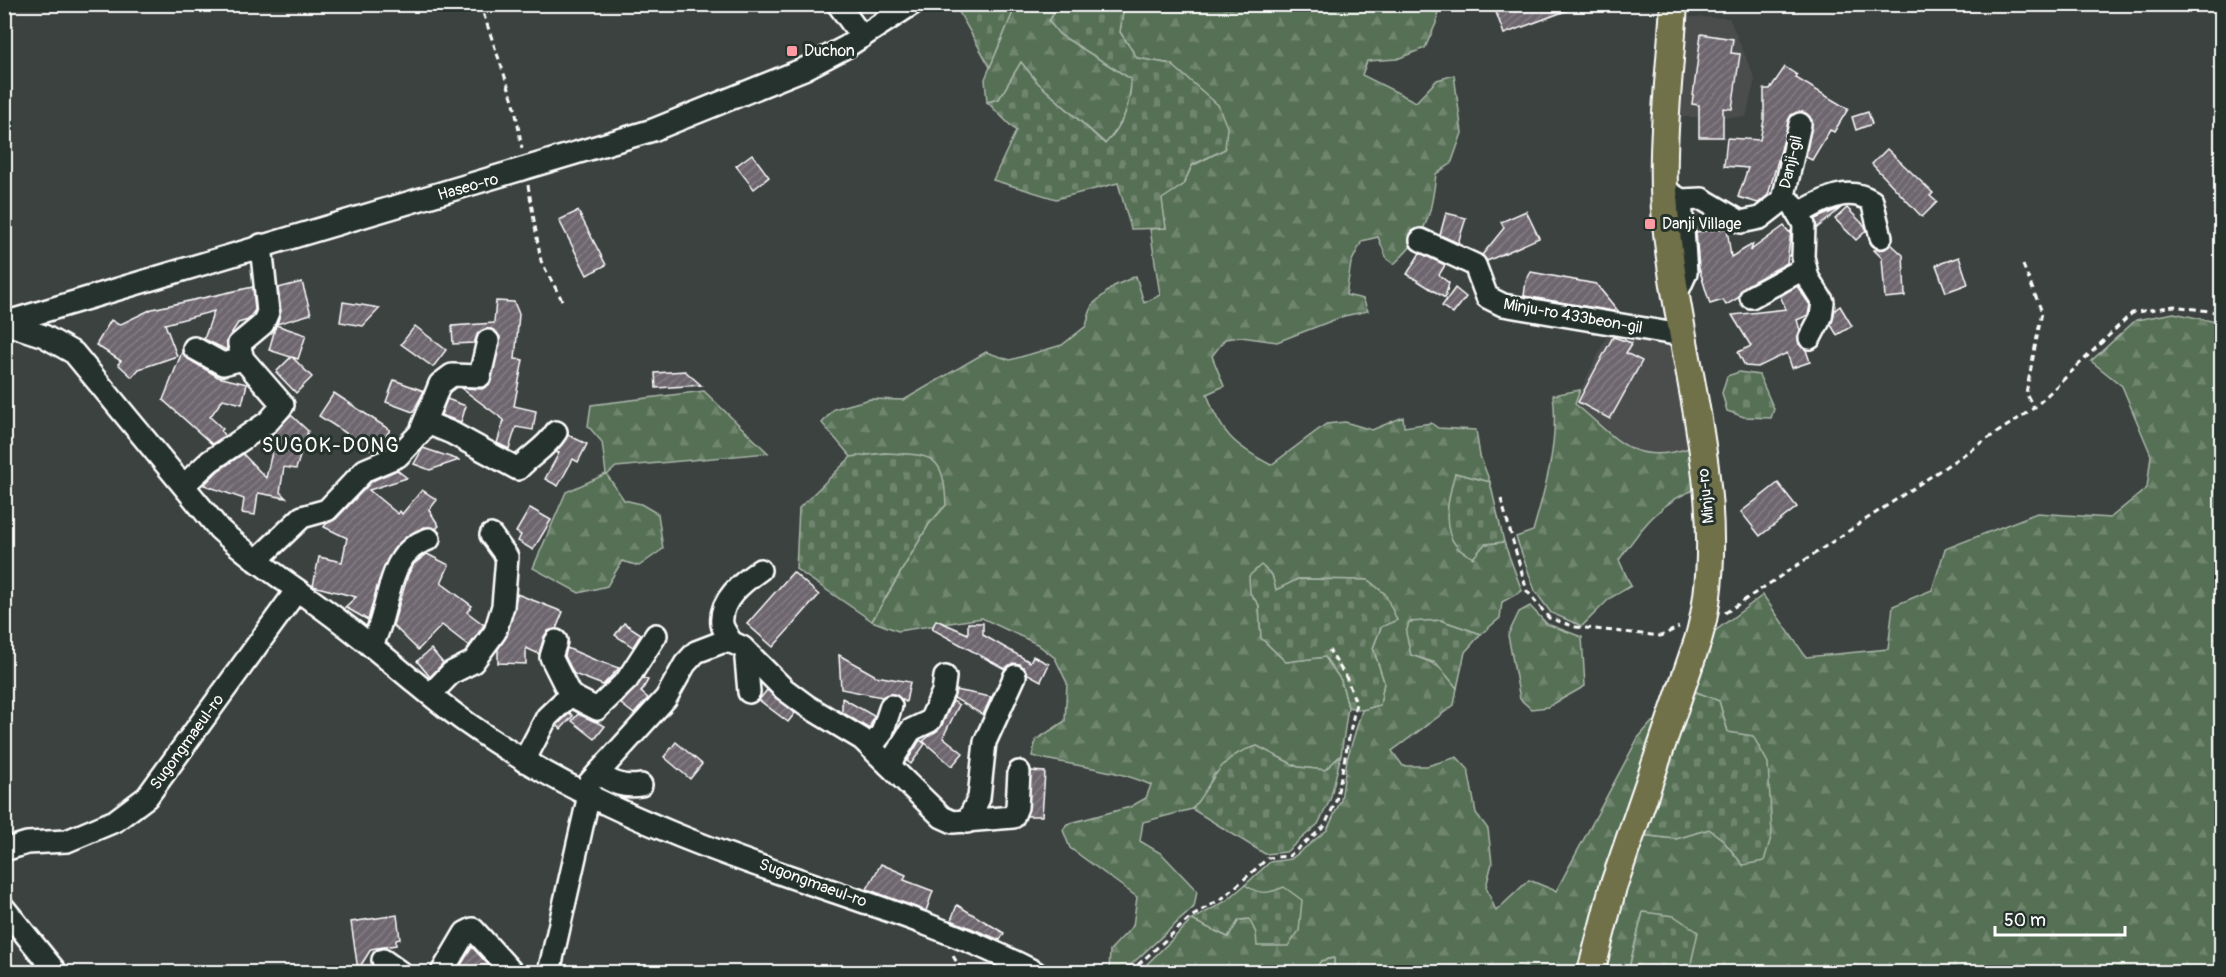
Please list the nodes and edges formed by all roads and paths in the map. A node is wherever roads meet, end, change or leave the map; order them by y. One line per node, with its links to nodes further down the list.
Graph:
1 (838, 4): 4 (street)
2 (912, 4): 4 (street, Haseo-ro)
3 (1674, 4): 6 (main road, Minju-ro)
4 (862, 37): 10 (street, Haseo-ro)
5 (1800, 124): 7 (street, Danji-gil)
6 (1673, 195): 7 (street, Danji-gil); 16 (main road, Minju-ro)
7 (1790, 207): 8 (street, Danji-gil); 12 (street, Danji-gil)
8 (1881, 237)
9 (1421, 240): 16 (street, Minju-ro 433beon-gil)
10 (261, 245): 15 (street, Haseo-ro); 20 (street)
11 (2023, 265): 21 (path)
12 (1806, 268): 13 (street); 17 (street, Danji-gil)
13 (1751, 297)
14 (2222, 313): 21 (path)
15 (4, 323): 24 (street, Sugongmaeul-ro)
16 (1681, 335): 31 (main road, Minju-ro)
17 (1810, 338)
18 (488, 341): 22 (street)
19 (194, 348): 20 (street)
20 (243, 359): 24 (street)
21 (2034, 408): 31 (path)
22 (425, 422): 23 (street); 28 (street)
23 (556, 432)
24 (184, 485): 28 (street, Sugongmaeul-ro)
25 (1501, 499): 31 (path)
26 (491, 535): 41 (street)
27 (429, 539): 35 (street)
28 (256, 561): 30 (street, Sugongmaeul-ro)
29 (760, 570): 34 (street)
30 (297, 590): 35 (street, Sugongmaeul-ro); 52 (street, Sugongmaeul-ro)
31 (1703, 623): 62 (main road, Minju-ro)
32 (656, 635): 42 (street)
33 (556, 641): 42 (street)
34 (732, 642): 37 (street); 48 (street)
35 (371, 646): 41 (street, Sugongmaeul-ro)
36 (1329, 650): 61 (path)
37 (750, 655): 40 (street); 44 (street)
38 (1016, 676): 51 (street)
39 (945, 677): 46 (street)
40 (749, 692)
41 (431, 694): 45 (street, Sugongmaeul-ro)
42 (570, 695): 45 (street)
43 (891, 706): 44 (street)
44 (871, 747): 46 (street)
45 (524, 761): 50 (street, Sugongmaeul-ro)
46 (889, 765): 51 (street)
47 (1020, 772): 51 (street)
48 (598, 773): 49 (street); 50 (street)
49 (642, 785)
50 (589, 795): 59 (street); 60 (street, Sugongmaeul-ro)
51 (967, 822)
52 (4, 850)
53 (4, 908): 55 (street)
54 (382, 960): 56 (street)
55 (56, 972)
56 (399, 972)
57 (442, 972): 58 (street)
58 (512, 972)
59 (549, 972)
60 (1035, 972)
61 (1130, 972)
62 (1591, 972)

